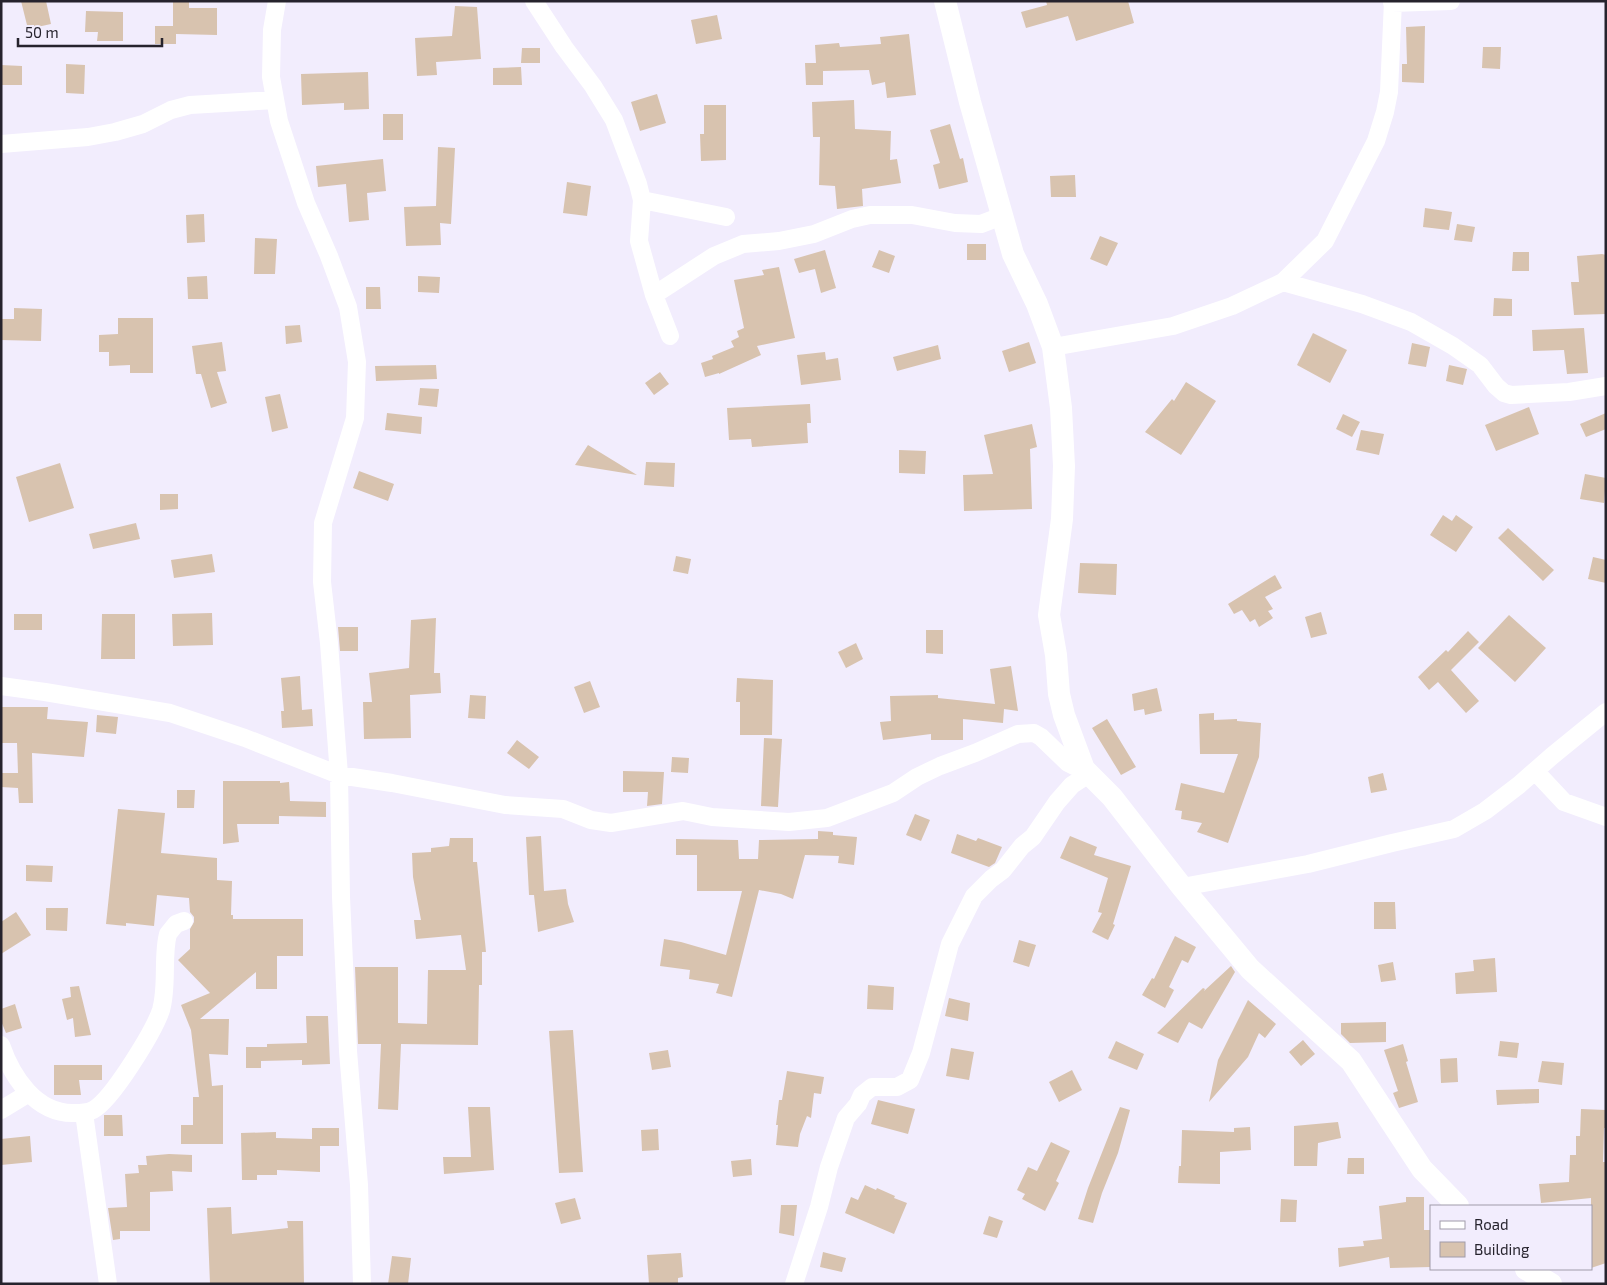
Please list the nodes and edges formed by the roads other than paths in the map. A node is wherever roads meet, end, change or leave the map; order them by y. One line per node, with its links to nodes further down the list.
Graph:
1 (277, 1): 6 (street)
2 (534, 1): 8 (street)
3 (945, 1): 9 (street)
4 (1451, 1): 5 (street)
5 (1392, 2): 11 (street)
6 (275, 100): 7 (street); 20 (street)
7 (1, 144)
8 (642, 200): 10 (street); 12 (street)
9 (1002, 216): 12 (street); 14 (street)
10 (726, 217)
11 (1283, 282): 14 (street); 15 (street)
12 (654, 295): 13 (street)
13 (670, 336)
14 (1053, 346): 18 (street)
15 (1606, 386)
16 (1, 686): 20 (street)
17 (1606, 712): 19 (street)
18 (1087, 771): 20 (street); 22 (street); 32 (street)
19 (1535, 771): 21 (street); 22 (street)
20 (339, 775): 31 (street)
21 (1606, 817)
22 (1182, 887): 28 (street)
23 (184, 921): 27 (street)
24 (1, 1045): 25 (street)
25 (29, 1093): 26 (street); 27 (street)
26 (1, 1110)
27 (84, 1113): 30 (street)
28 (1457, 1205)
29 (1528, 1270): 33 (street)
30 (108, 1284)
31 (362, 1284)
32 (794, 1284)
33 (1551, 1284)

